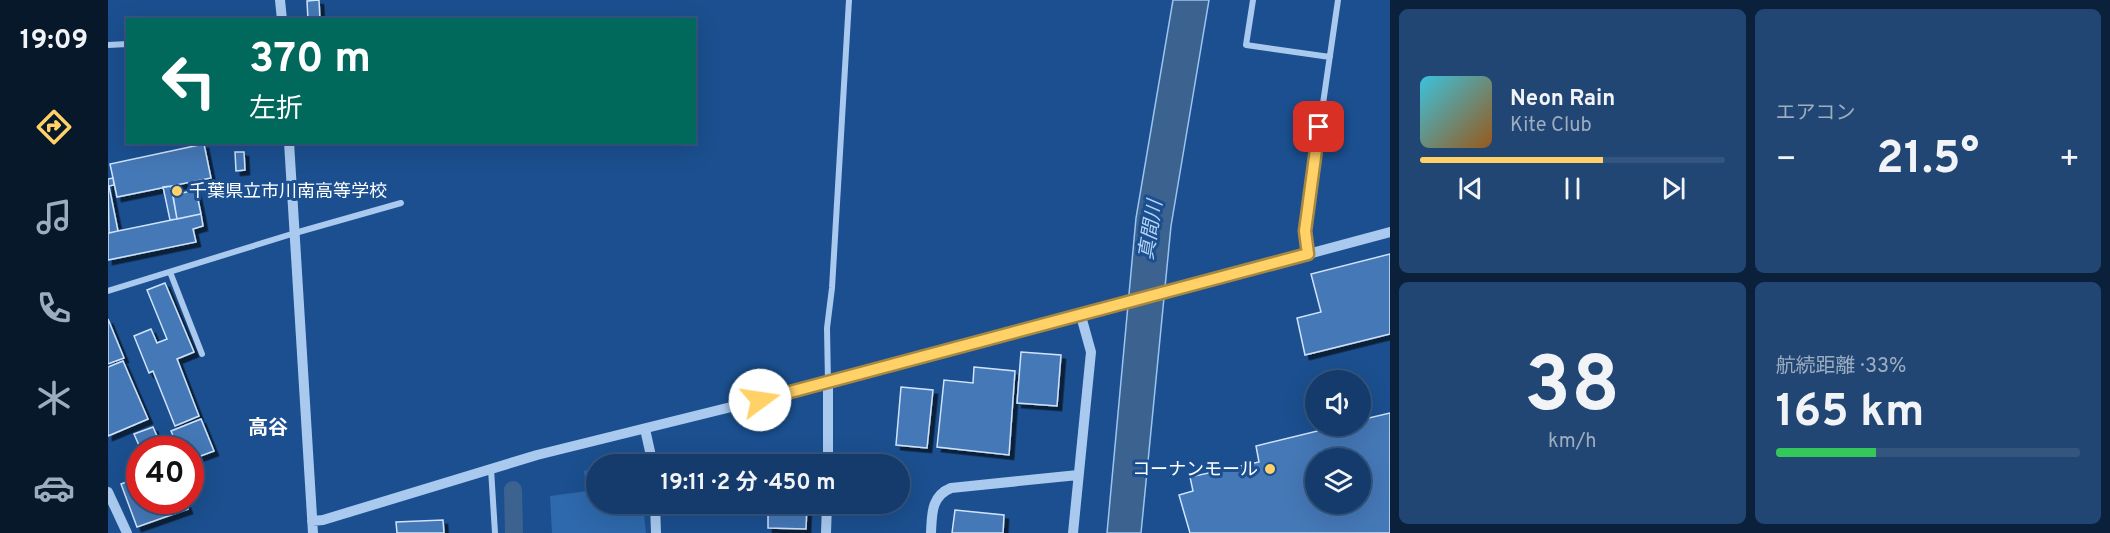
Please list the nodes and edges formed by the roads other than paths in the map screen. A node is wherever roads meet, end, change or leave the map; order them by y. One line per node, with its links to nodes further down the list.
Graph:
1 (280, 0): 5 (street)
2 (849, 0): 18 (street)
3 (1253, 0): 8 (street)
4 (1338, 0): 8 (street)
5 (282, 18)
6 (126, 44): 7 (street)
7 (108, 45)
8 (1329, 57): 13 (street)
9 (289, 144): 12 (street)
10 (401, 203): 12 (street)
11 (1390, 232): 13 (street)
12 (295, 233): 14 (street); 27 (street)
13 (1308, 254): 16 (street)
14 (170, 272): 15 (street); 17 (street)
15 (108, 291)
16 (1081, 315): 18 (street); 23 (street)
17 (202, 354)
18 (828, 383): 19 (street); 21 (street)
19 (645, 429): 20 (street); 22 (street)
20 (651, 454)
21 (828, 454)
22 (491, 469): 27 (street); 30 (street)
23 (1078, 475): 33 (street); 34 (street)
24 (108, 492): 28 (street)
25 (655, 514): 31 (street)
26 (827, 514): 32 (street)
27 (312, 521): 29 (street)
28 (127, 533)
29 (313, 533)
30 (495, 533)
31 (656, 533)
32 (826, 533)
33 (931, 533)
34 (1073, 533)

